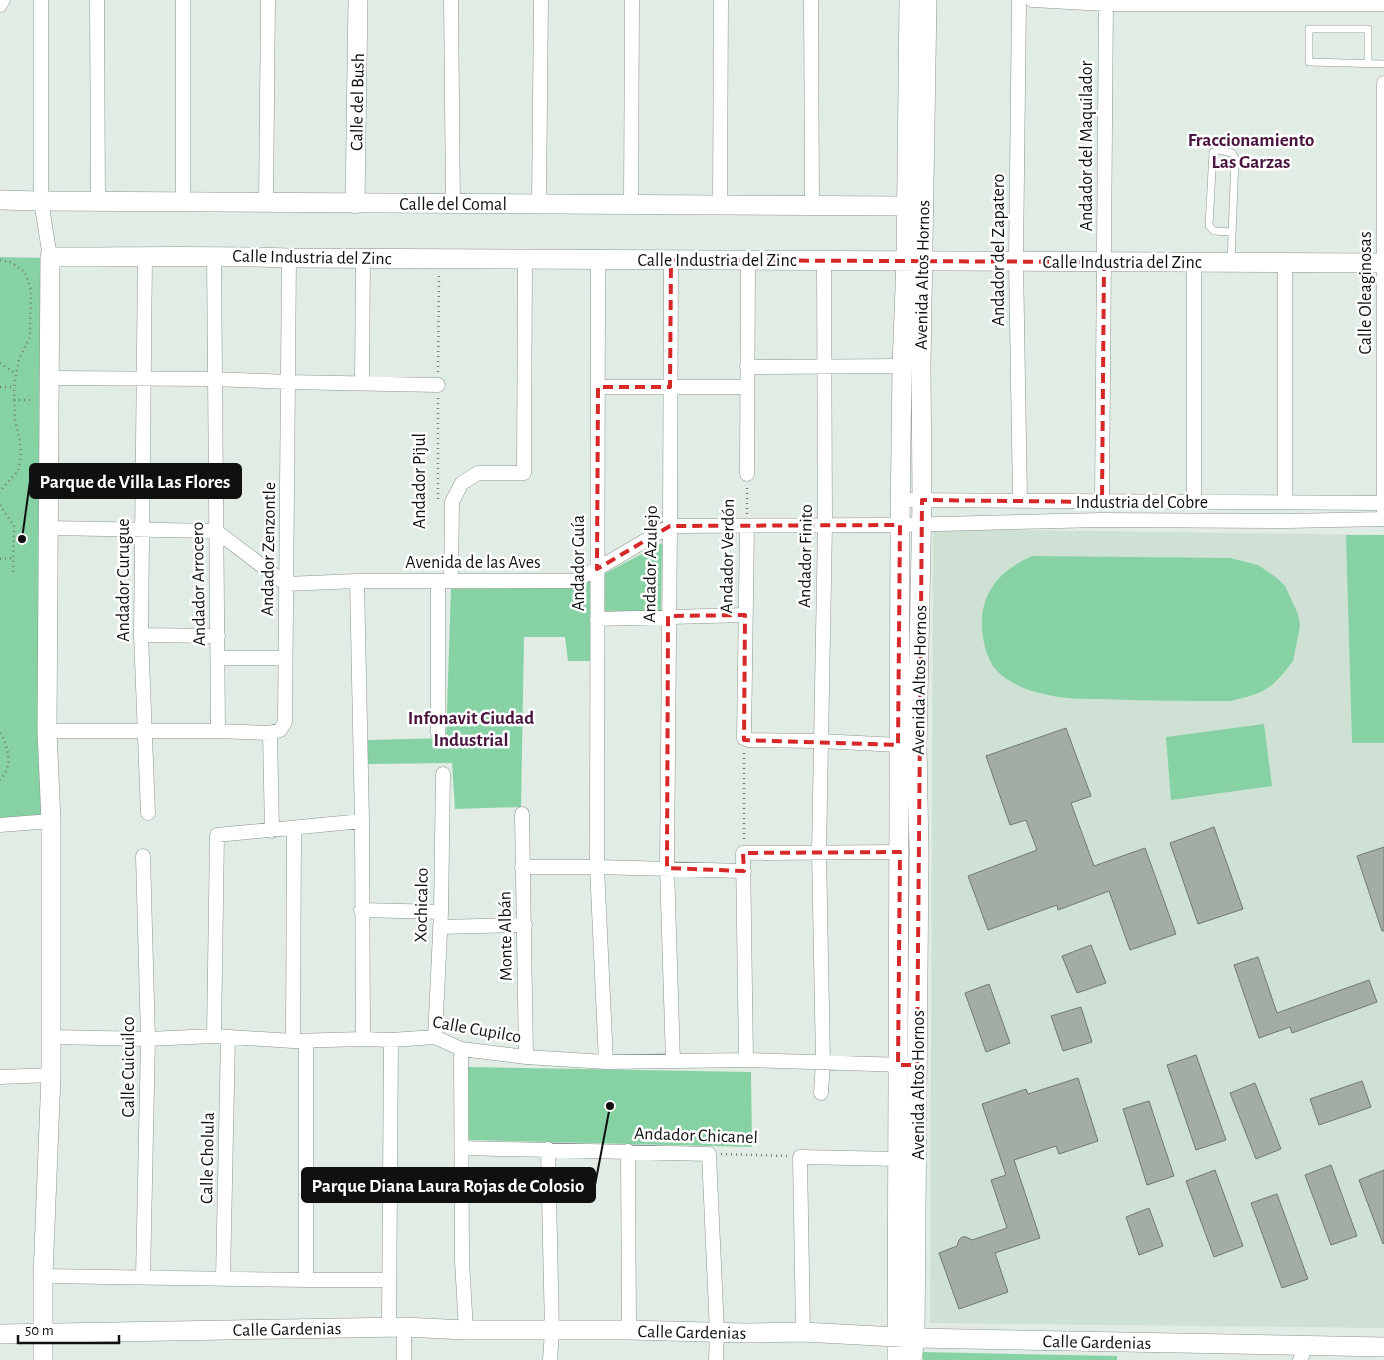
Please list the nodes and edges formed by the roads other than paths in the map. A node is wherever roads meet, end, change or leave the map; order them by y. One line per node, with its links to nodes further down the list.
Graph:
1 (3, 0): 20 (street)
2 (41, 0): 25 (street)
3 (96, 0): 26 (street)
4 (183, 0): 27 (street)
5 (268, 0): 28 (street)
6 (358, 0): 29 (street, Calle del Bush)
7 (451, 0): 30 (street)
8 (541, 0): 31 (street)
9 (632, 0): 32 (street)
10 (721, 0): 33 (street)
11 (812, 0): 34 (street)
12 (910, 0): 35 (street, Avenida Altos Hornos)
13 (927, 0): 35 (street, Avenida Altos Hornos)
14 (1019, 0): 48 (street, Andador del Zapatero)
15 (1032, 0): 16 (street)
16 (1106, 2): 17 (street); 49 (street, Andador del Maquilador)
17 (1197, 2): 18 (street)
18 (1289, 2): 19 (street)
19 (1384, 4)
20 (0, 5)
21 (1368, 64): 21 (lane); 22 (lane)
22 (1384, 64)
23 (1384, 83): 53 (street, Calle Oleaginosas)
24 (0, 200): 25 (street, Calle del Comal)
25 (41, 201): 26 (street, Calle del Comal); 38 (street)
26 (98, 202): 27 (street, Calle del Comal)
27 (183, 202): 28 (street, Calle del Comal)
28 (266, 203): 29 (street, Calle del Comal)
29 (356, 204): 30 (street, Calle del Comal)
30 (453, 204): 31 (street, Calle del Comal)
31 (539, 204): 32 (street, Calle del Comal)
32 (631, 204): 33 (street, Calle del Comal)
33 (720, 204): 34 (street, Calle del Comal)
34 (812, 204): 35 (street, Calle del Comal)
35 (915, 206): 47 (street, Avenida Altos Hornos)
36 (1232, 232): 36 (lane); 51 (lane)
37 (214, 255): 39 (street, Calle Industria del Zinc); 40 (street, Calle Industria del Zinc); 59 (street, Andador Arrocero)
38 (50, 257): 39 (street, Calle Industria del Zinc); 57 (street)
39 (145, 257): 58 (street, Andador Curugue)
40 (289, 258): 41 (street, Calle Industria del Zinc); 60 (street, Andador Zenzontle)
41 (363, 258): 42 (street, Calle Industria del Zinc); 61 (street)
42 (525, 259): 43 (street, Calle Industria del Zinc); 85 (street)
43 (598, 259): 44 (street, Calle Industria del Zinc); 63 (street, Andador Guía)
44 (671, 260): 45 (street, Calle Industria del Zinc); 64 (street, Andador Azulejo)
45 (748, 260): 46 (street, Calle Industria del Zinc); 55 (street)
46 (824, 260): 47 (street, Calle Industria del Zinc); 56 (street, Andador Finito)
47 (914, 261): 48 (street, Calle Industria del Zinc); 54 (street, Avenida Altos Hornos); 68 (street, Avenida Altos Hornos)
48 (1016, 261): 49 (street, Calle Industria del Zinc); 69 (street, Andador del Zapatero)
49 (1104, 262): 50 (street, Calle Industria del Zinc); 71 (street, Andador del Maquilador)
50 (1194, 262): 51 (street, Calle Industria del Zinc); 70 (street)
51 (1231, 262): 52 (street, Calle Industria del Zinc)
52 (1285, 263): 53 (street, Calle Industria del Zinc); 72 (street)
53 (1384, 263): 73 (street, Calle Oleaginosas)
54 (902, 366): 56 (street); 67 (street, Avenida Altos Hornos)
55 (747, 367): 56 (street); 65 (street)
56 (824, 367): 79 (street, Andador Finito)
57 (49, 378): 58 (street); 80 (street)
58 (144, 379): 59 (street); 81 (street, Andador Curugue)
59 (215, 379): 60 (street); 82 (street, Andador Arrocero)
60 (288, 382): 61 (street); 86 (street, Andador Zenzontle)
61 (362, 383): 62 (street)
62 (438, 384)
63 (598, 387): 64 (street); 83 (street, Andador Guía)
64 (670, 387): 65 (street); 77 (street, Andador Azulejo)
65 (747, 387): 66 (street)
66 (747, 474)
67 (901, 500): 68 (street, Industria del Cobre); 76 (street, Avenida Altos Hornos)
68 (922, 500): 69 (street, Industria del Cobre); 75 (street, Avenida Altos Hornos)
69 (1020, 500): 71 (street, Industria del Cobre)
70 (1194, 501): 71 (street, Industria del Cobre); 72 (street, Industria del Cobre)
71 (1102, 502)
72 (1285, 502): 73 (street, Industria del Cobre)
73 (1384, 503): 74 (street, Calle Oleaginosas)
74 (1384, 519): 75 (street, Industria del Cobre)
75 (922, 524): 76 (street, Industria del Cobre); 134 (street, Avenida Altos Hornos)
76 (900, 525): 79 (street); 100 (street, Avenida Altos Hornos)
77 (670, 526): 78 (street); 83 (street, Avenida de las Aves); 88 (street, Andador Azulejo)
78 (747, 526): 79 (street); 87 (street, Andador Verdón)
79 (825, 526): 99 (street, Andador Finito)
80 (48, 528): 81 (street); 94 (street)
81 (142, 531): 82 (street); 90 (street, Andador Curugue)
82 (216, 531): 86 (street); 91 (street, Andador Arrocero)
83 (597, 569): 85 (street, Avenida de las Aves); 89 (street, Andador Guía)
84 (357, 581): 85 (street, Avenida de las Aves); 86 (street, Avenida de las Aves); 105 (street)
85 (444, 581): 98 (street)
86 (286, 584): 93 (street, Andador Zenzontle)
87 (745, 615): 88 (street); 99 (street, Andador Verdón)
88 (668, 616): 89 (street); 114 (street, Andador Azulejo)
89 (597, 619): 113 (street, Andador Guía)
90 (141, 635): 91 (street); 95 (street, Andador Curugue)
91 (218, 636): 92 (street, Andador Arrocero)
92 (218, 658): 93 (street); 96 (street, Andador Arrocero)
93 (285, 658): 97 (street, Andador Zenzontle)
94 (47, 731): 95 (street); 104 (street)
95 (144, 731): 96 (street); 102 (street, Andador Curugue)
96 (218, 731): 97 (street)
97 (270, 733): 108 (street)
98 (438, 733)
99 (821, 741): 100 (street); 109 (street, Andador Finito)
100 (898, 745): 110 (street, Avenida Altos Hornos)
101 (443, 774): 117 (street, Xochicalco)
102 (148, 813)
103 (522, 814): 112 (street, Monte Albán)
104 (51, 821): 106 (street); 120 (street)
105 (362, 821): 107 (street); 116 (street)
106 (0, 825)
107 (294, 829): 108 (street); 126 (street)
108 (272, 830): 121 (street, Calle Cholula)
109 (819, 852): 110 (street); 115 (street); 132 (street, Andador Finito)
110 (900, 852): 133 (street, Avenida Altos Hornos)
111 (143, 856): 123 (street, Calle Cuicuilco)
112 (522, 867): 113 (street); 118 (street, Monte Albán)
113 (597, 867): 114 (street); 131 (street, Andador Guía)
114 (667, 868): 115 (street); 130 (street, Andador Azulejo)
115 (744, 871): 129 (street)
116 (362, 910): 117 (street); 124 (street)
117 (441, 912): 119 (street, Xochicalco)
118 (525, 925): 119 (street); 128 (street, Monte Albán)
119 (440, 927): 122 (street, Xochicalco)
120 (50, 1037): 123 (street, Calle Cupilco); 135 (street)
121 (221, 1037): 123 (street, Calle Cupilco); 126 (street, Calle Cupilco); 144 (street, Calle Cholula)
122 (435, 1037): 125 (street, Calle Cupilco); 127 (street, Calle Cupilco)
123 (148, 1039): 143 (street, Calle Cuicuilco)
124 (363, 1039): 125 (street, Calle Cupilco); 126 (street, Calle Cupilco)
125 (391, 1040): 146 (street)
126 (299, 1041): 145 (street)
127 (460, 1049): 128 (street, Calle Cupilco); 138 (street)
128 (526, 1057): 131 (street, Calle Cupilco)
129 (746, 1060): 130 (street, Calle Cupilco); 132 (street, Calle Cupilco)
130 (673, 1061): 131 (street, Calle Cupilco)
131 (606, 1062)
132 (823, 1062): 133 (street, Calle Cupilco); 137 (street, Andador Finito)
133 (898, 1065): 134 (street, Calle Cupilco); 141 (street, Avenida Altos Hornos)
134 (917, 1065): 156 (street, Avenida Altos Hornos)
135 (51, 1074): 136 (street); 142 (street)
136 (0, 1077)
137 (821, 1093)
138 (462, 1148): 139 (street, Andador Chicanel); 148 (street)
139 (548, 1149): 140 (street, Andador Chicanel); 150 (street)
140 (628, 1151): 149 (street); 151 (street, Andador Chicanel)
141 (898, 1158): 152 (street); 155 (street, Avenida Altos Hornos)
142 (44, 1276): 143 (street); 154 (street)
143 (143, 1277): 144 (street)
144 (223, 1279): 145 (street)
145 (306, 1280): 146 (street)
146 (389, 1280): 147 (street)
147 (397, 1327): 148 (street, Calle Gardenias); 154 (street, Calle Gardenias); 160 (street)
148 (466, 1330): 150 (street, Calle Gardenias)
149 (629, 1330): 150 (street, Calle Gardenias); 151 (street, Calle Gardenias)
150 (552, 1331): 161 (street)
151 (717, 1332): 152 (street, Calle Gardenias); 162 (street)
152 (803, 1332): 155 (street, Calle Gardenias)
153 (0, 1334): 154 (street, Calle Gardenias)
154 (43, 1334): 159 (street)
155 (896, 1337): 156 (street, Calle Gardenias); 163 (street, Avenida Altos Hornos)
156 (916, 1338): 158 (street, Calle Gardenias); 164 (street, Avenida Altos Hornos)
157 (1384, 1347): 158 (street, Calle Gardenias)
158 (1303, 1353)
159 (43, 1360)
160 (404, 1360)
161 (550, 1360)
162 (716, 1360)
163 (897, 1360)
164 (912, 1360)

